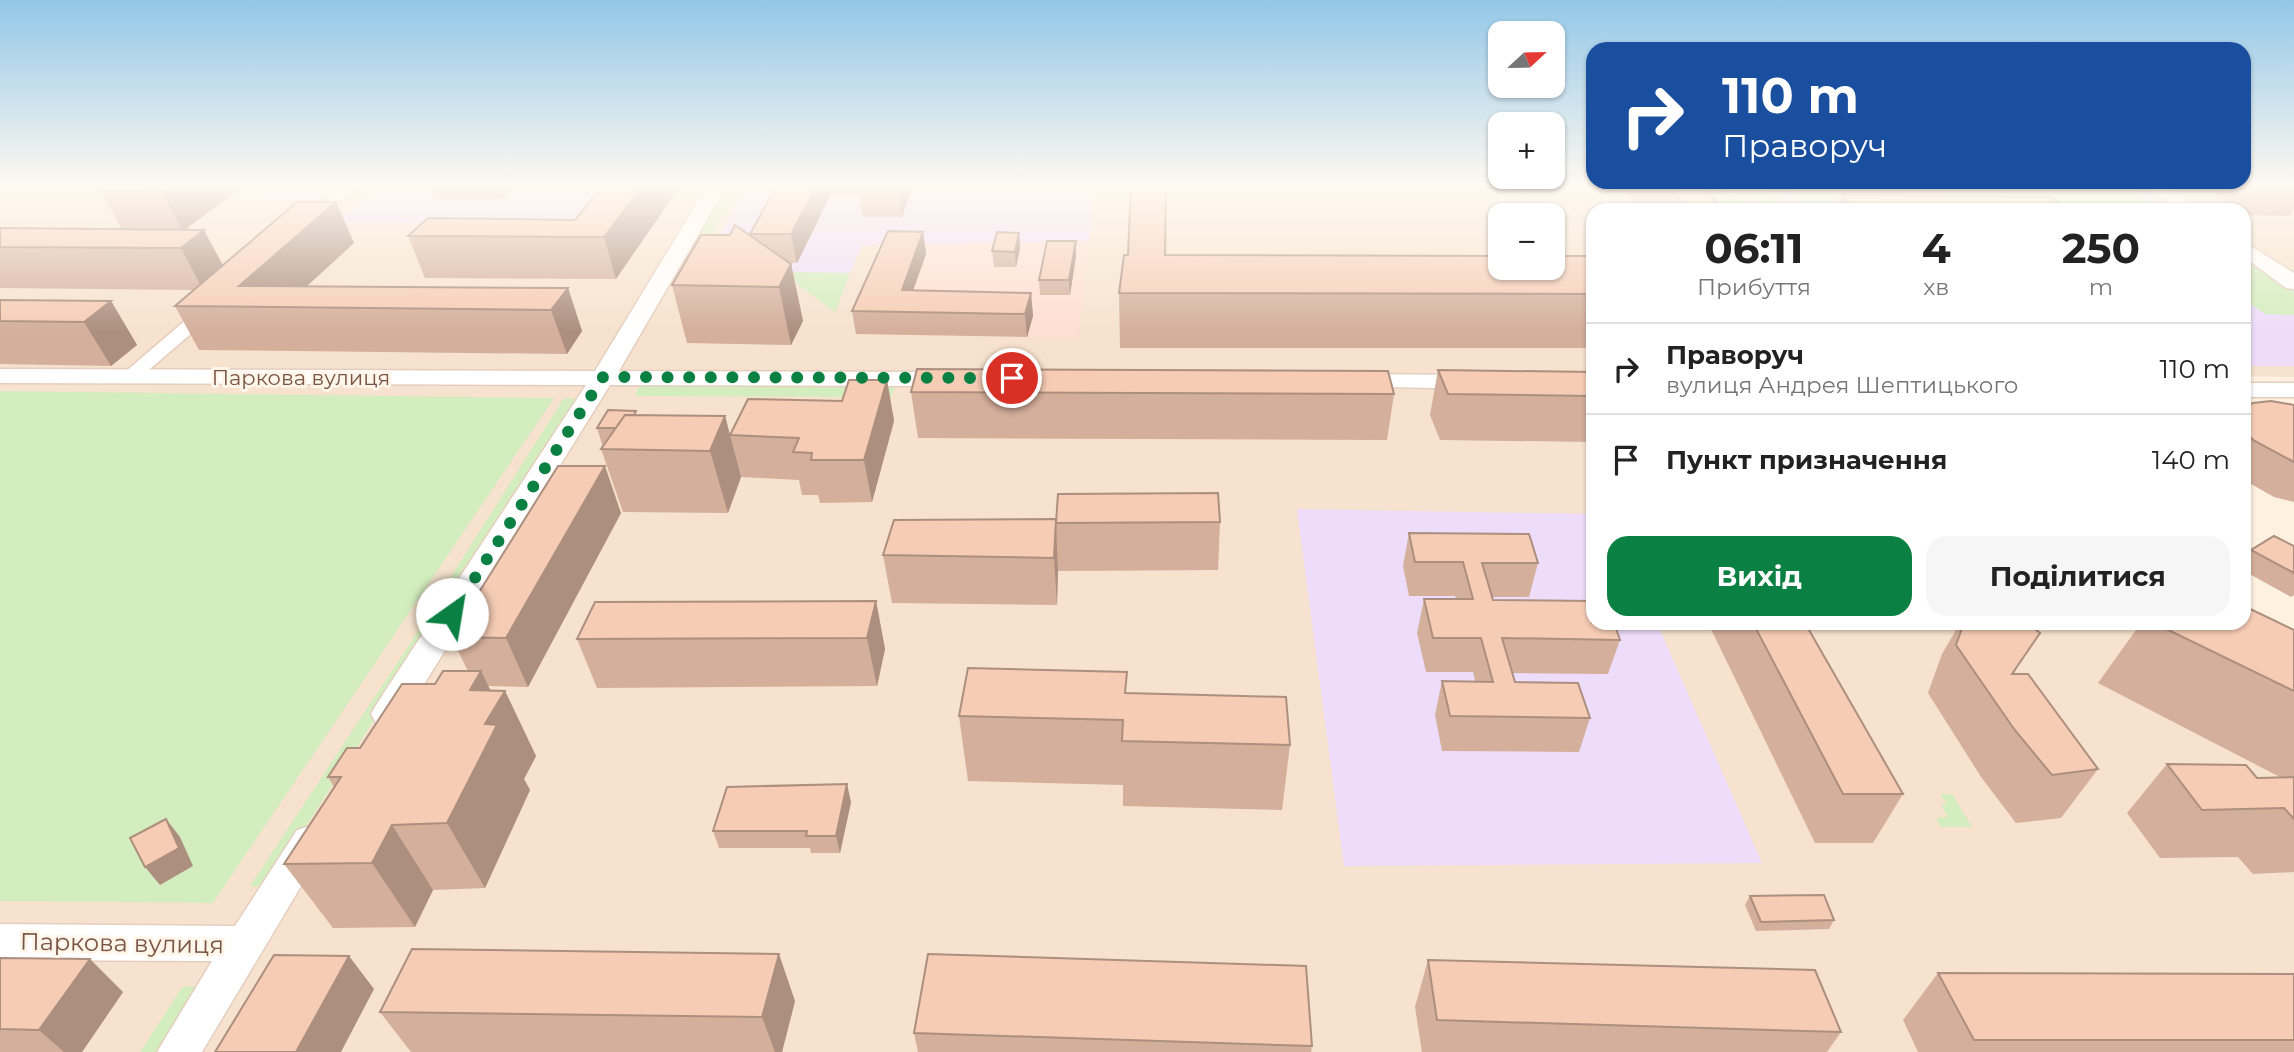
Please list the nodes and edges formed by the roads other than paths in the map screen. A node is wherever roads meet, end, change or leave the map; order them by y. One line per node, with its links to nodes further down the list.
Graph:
1 (689, 234): 7 (street)
2 (2251, 253): 3 (street)
3 (2294, 283)
4 (220, 299): 6 (street)
5 (0, 376): 6 (street, Паркова вулиця)
6 (130, 377): 7 (street, Паркова вулиця)
7 (603, 377): 8 (street, Паркова вулиця); 13 (street)
8 (979, 379)
9 (1331, 380): 10 (street)
10 (1496, 382)
11 (2251, 390): 12 (street)
12 (2294, 390)
13 (377, 733)
14 (326, 815): 16 (street)
15 (0, 942): 16 (street, Паркова вулиця)
16 (245, 944): 17 (street)
17 (178, 1052)

